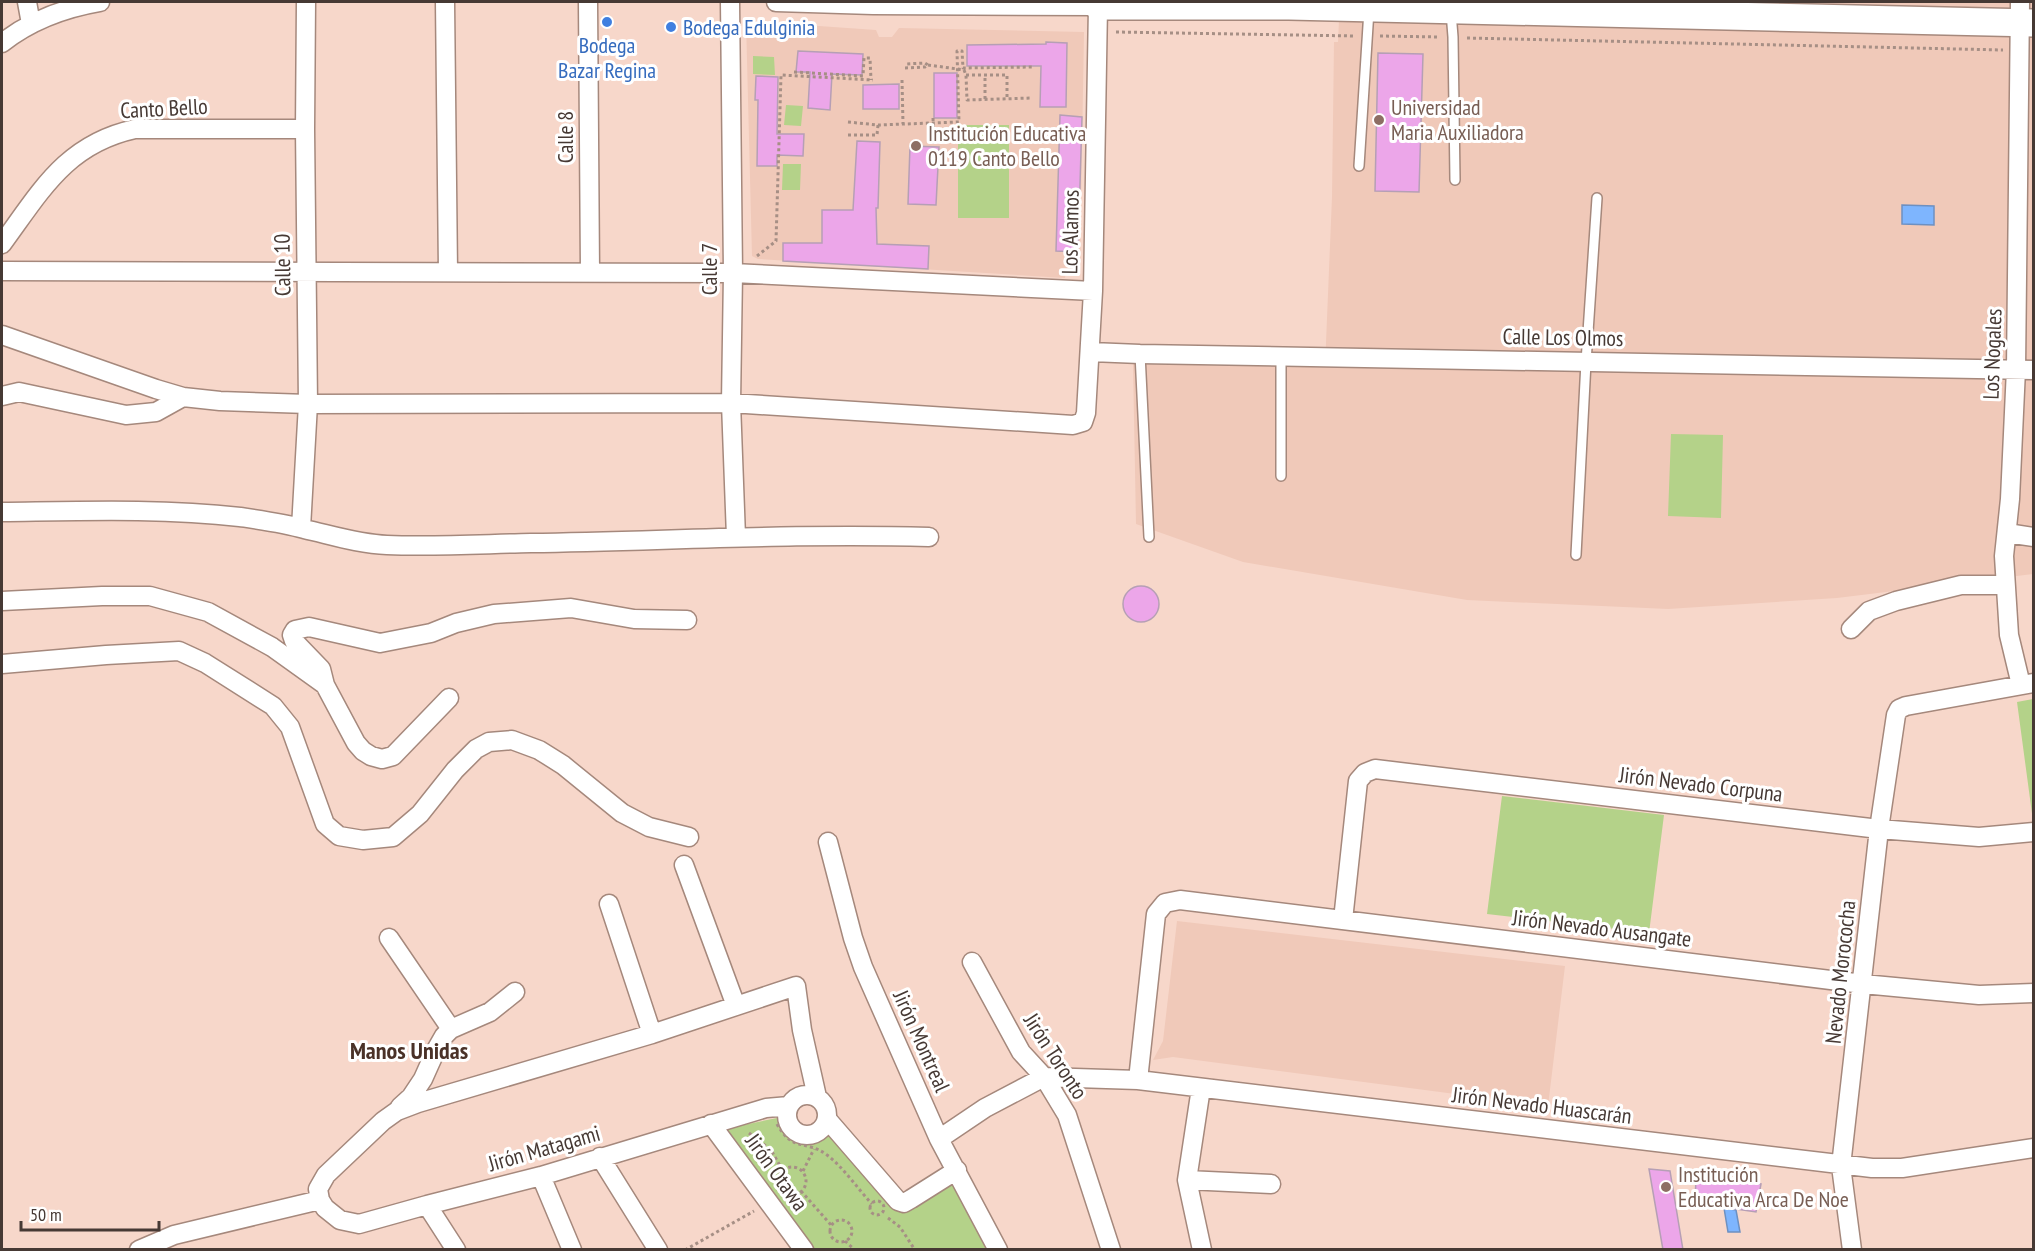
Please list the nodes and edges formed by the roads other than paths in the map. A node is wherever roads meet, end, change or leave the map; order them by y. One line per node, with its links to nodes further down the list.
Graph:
1 (27, 2): 15 (street)
2 (100, 2): 15 (street)
3 (306, 2): 17 (street, Calle 10)
4 (445, 2): 23 (street)
5 (588, 2): 24 (street, Calle 8)
6 (730, 2): 26 (street, Calle 7)
7 (776, 2): 8 (street)
8 (873, 3): 9 (street)
9 (1018, 4): 10 (street)
10 (1098, 6): 11 (street); 27 (street, Los Alamos)
11 (1370, 8): 13 (street); 18 (lane)
12 (1700, 8): 13 (street); 14 (street)
13 (1451, 10): 19 (lane)
14 (2024, 15): 33 (street, Los Nogales)
15 (31, 24): 16 (street)
16 (2, 43)
17 (305, 129): 21 (street, Canto Bello); 25 (street, Calle 10)
18 (1359, 166)
19 (1455, 180)
20 (1598, 198): 32 (lane)
21 (2, 244)
22 (2, 271): 25 (street)
23 (448, 272): 24 (street); 25 (street)
24 (590, 272): 26 (street)
25 (306, 273): 37 (street, Calle 10)
26 (733, 273): 27 (street); 36 (street, Calle 7)
27 (1093, 291): 29 (street, Los Alamos)
28 (2, 334): 35 (street)
29 (1091, 352): 30 (street, Calle Los Olmos); 36 (street, Los Alamos)
30 (1140, 354): 31 (street, Calle Los Olmos); 44 (lane)
31 (1281, 357): 32 (street, Calle Los Olmos); 38 (lane)
32 (1586, 362): 33 (street, Calle Los Olmos); 46 (lane)
33 (2025, 369): 41 (street, Los Nogales)
34 (2, 396): 35 (street)
35 (183, 397): 37 (street)
36 (731, 403): 37 (street); 42 (street, Calle 7)
37 (308, 404): 40 (street, Calle 10)
38 (1281, 476)
39 (2, 512): 40 (street)
40 (301, 528): 42 (street)
41 (2007, 533): 45 (street); 47 (street, Los Nogales)
42 (736, 537): 43 (street)
43 (929, 537)
44 (1149, 537)
45 (2034, 537)
46 (1576, 555)
47 (2005, 585): 50 (street); 52 (street, Los Nogales)
48 (2, 601): 53 (street)
49 (687, 620): 53 (street)
50 (1851, 629)
51 (2, 664): 57 (street)
52 (2027, 684): 55 (street, Nevado Morococha)
53 (325, 685): 54 (street)
54 (448, 698)
55 (1879, 829): 56 (street, Jirón Nevado Corpuna); 61 (street, Jirón Nevado Corpuna); 64 (street, Nevado Morococha)
56 (2034, 832)
57 (689, 837)
58 (828, 842): 78 (street, Jirón Montreal)
59 (684, 865): 67 (street)
60 (609, 904): 69 (street)
61 (1343, 920): 64 (street, Jirón Nevado Ausangate); 71 (street, Jirón Nevado Ausangate)
62 (389, 938): 68 (street)
63 (972, 962): 70 (street, Jirón Toronto)
64 (1863, 984): 66 (street, Jirón Nevado Ausangate); 81 (street, Nevado Morococha)
65 (514, 992): 68 (street)
66 (2034, 993)
67 (736, 1006): 69 (street); 73 (street)
68 (451, 1029): 75 (street)
69 (652, 1034): 75 (street)
70 (1044, 1077): 71 (street, Jirón Nevado Huascarán); 78 (street); 95 (street, Jirón Toronto)
71 (1138, 1080): 72 (street, Jirón Nevado Huascarán)
72 (1201, 1088): 81 (street, Jirón Nevado Huascarán); 84 (street)
73 (818, 1097): 74 (street); 76 (street)
74 (789, 1106): 76 (street); 77 (street, Jirón Matagami)
75 (397, 1111): 86 (street)
76 (827, 1119): 82 (street)
77 (711, 1124): 80 (street, Jirón Matagami); 93 (street, Jirón Otawa)
78 (939, 1139): 82 (street, Jirón Montreal)
79 (2034, 1148): 81 (street, Jirón Nevado Huascarán)
80 (600, 1157): 83 (street, Jirón Matagami); 92 (street)
81 (1841, 1166): 97 (street, Nevado Morococha)
82 (957, 1170): 94 (street, Jirón Montreal)
83 (541, 1176): 87 (street, Jirón Matagami); 91 (street)
84 (1187, 1180): 85 (street); 96 (street)
85 (1271, 1184)
86 (320, 1200): 87 (street, Jirón Matagami); 88 (street)
87 (427, 1204): 90 (street)
88 (178, 1242): 89 (street)
89 (139, 1250)
90 (456, 1250)
91 (572, 1250)
92 (658, 1250)
93 (804, 1250)
94 (998, 1250)
95 (1111, 1250)
96 (1202, 1250)
97 (1852, 1250)

